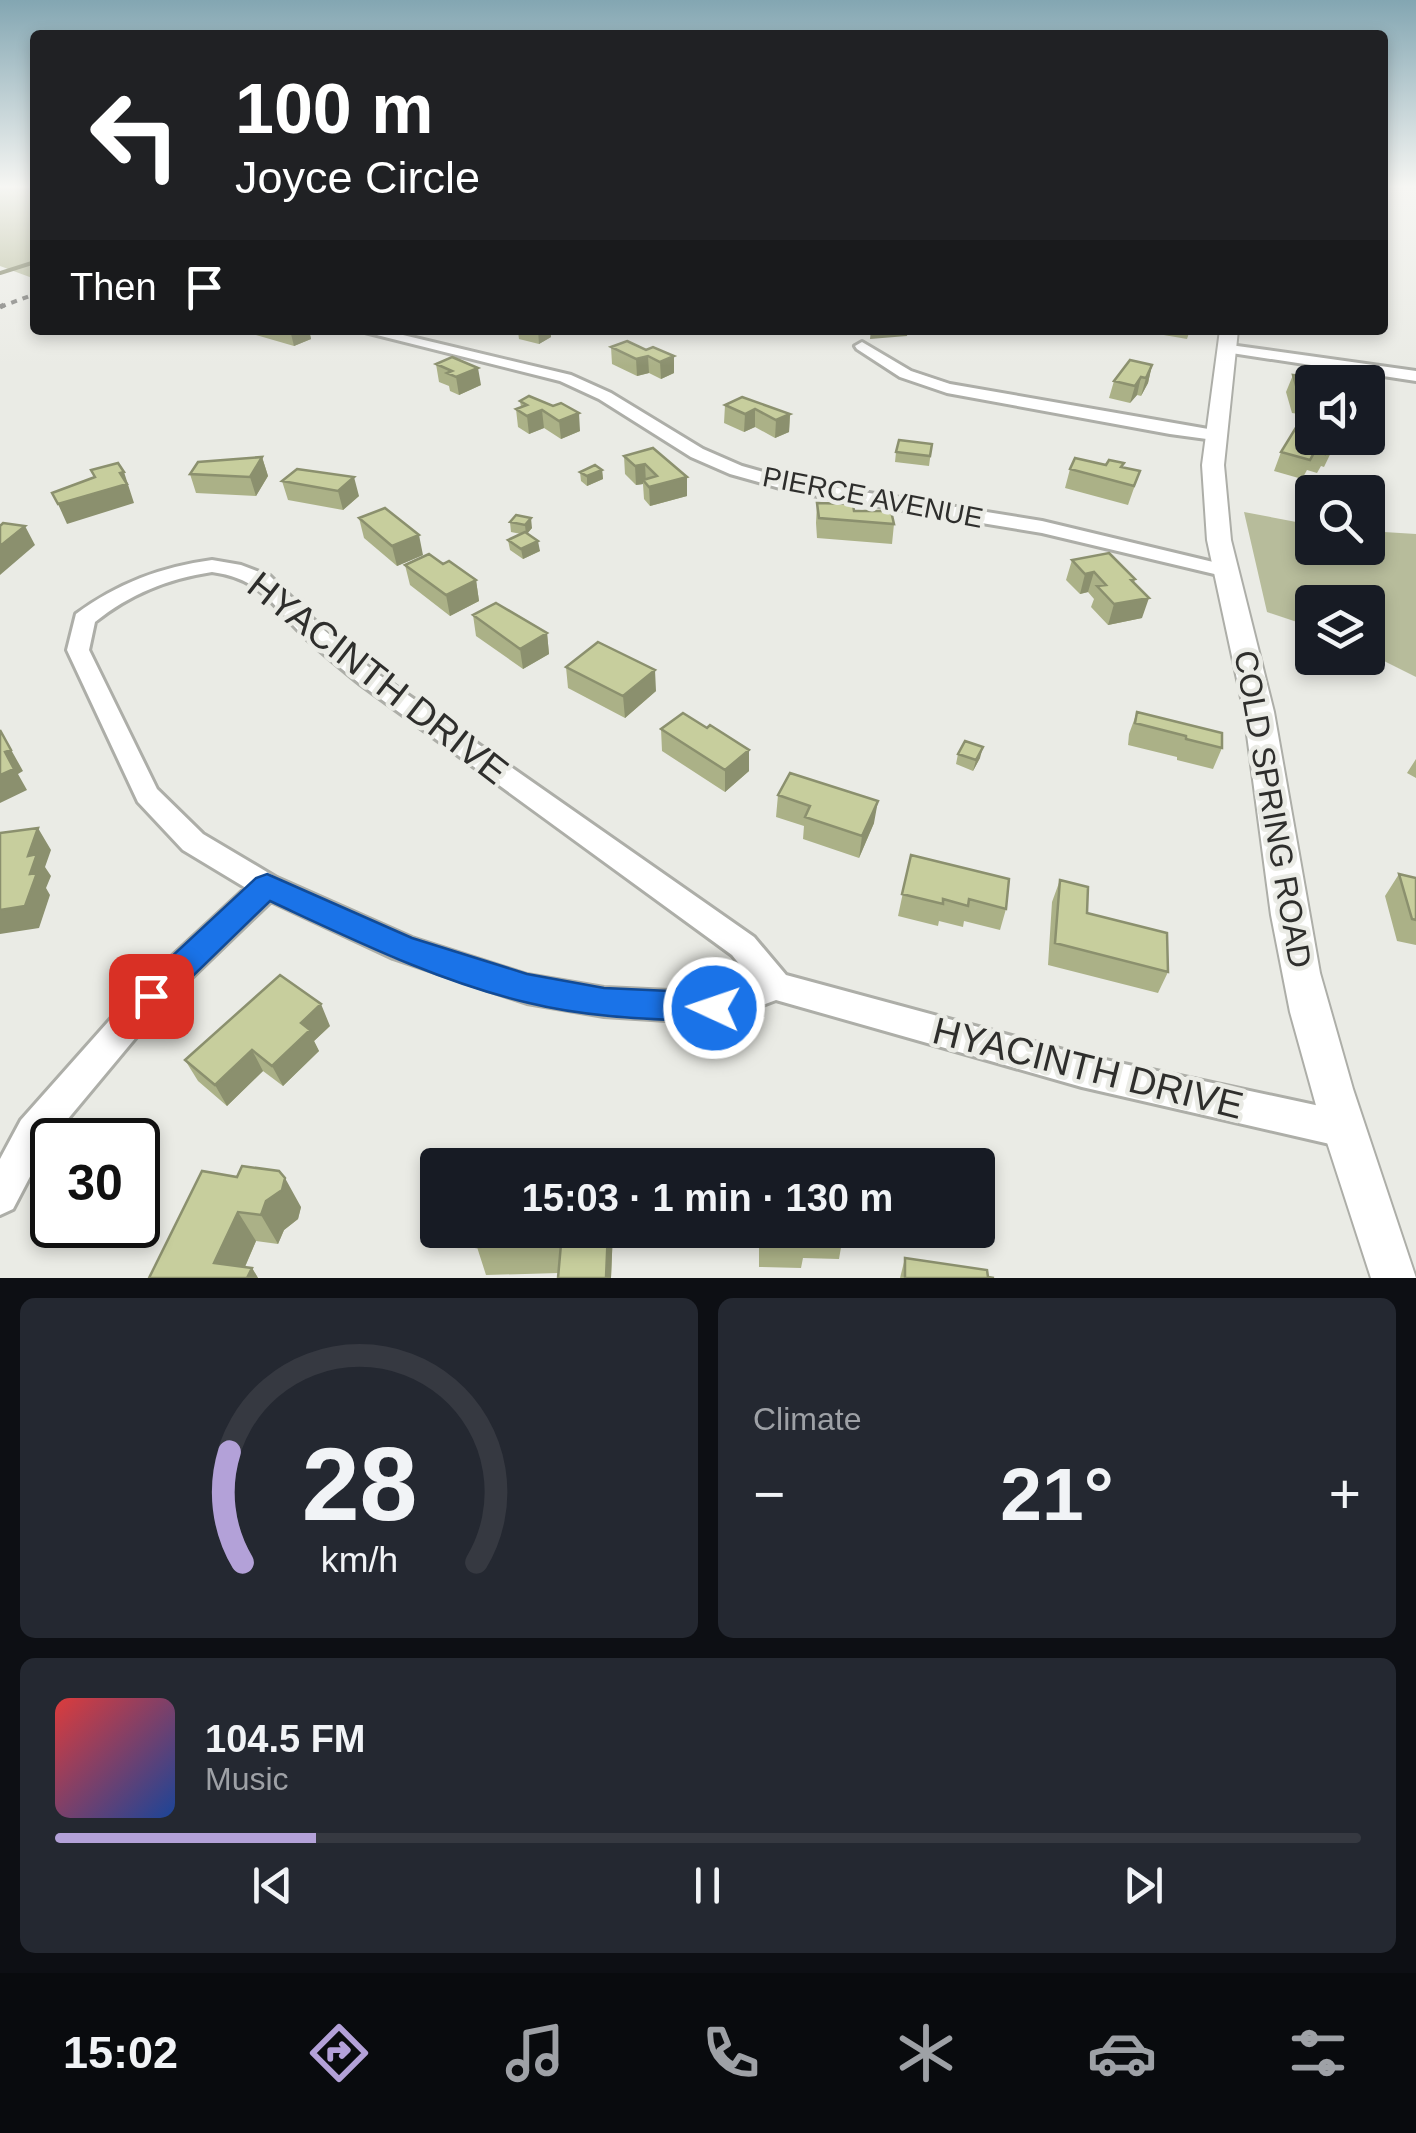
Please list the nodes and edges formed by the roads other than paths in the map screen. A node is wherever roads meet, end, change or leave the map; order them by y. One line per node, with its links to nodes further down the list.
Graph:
1 (385, 335): 6 (street, PIERCE AVENUE)
2 (1230, 340): 4 (street); 5 (street, COLD SPRING ROAD)
3 (862, 346): 5 (street)
4 (1416, 376)
5 (1214, 436): 6 (street, COLD SPRING ROAD)
6 (1227, 571): 9 (street, COLD SPRING ROAD)
7 (267, 886): 8 (street, HYACINTH DRIVE); 8 (street, HYACINTH DRIVE); 10 (street)
8 (776, 986): 9 (street, HYACINTH DRIVE)
9 (1344, 1129): 11 (street, COLD SPRING ROAD)
10 (0, 1196)
11 (1395, 1278)

